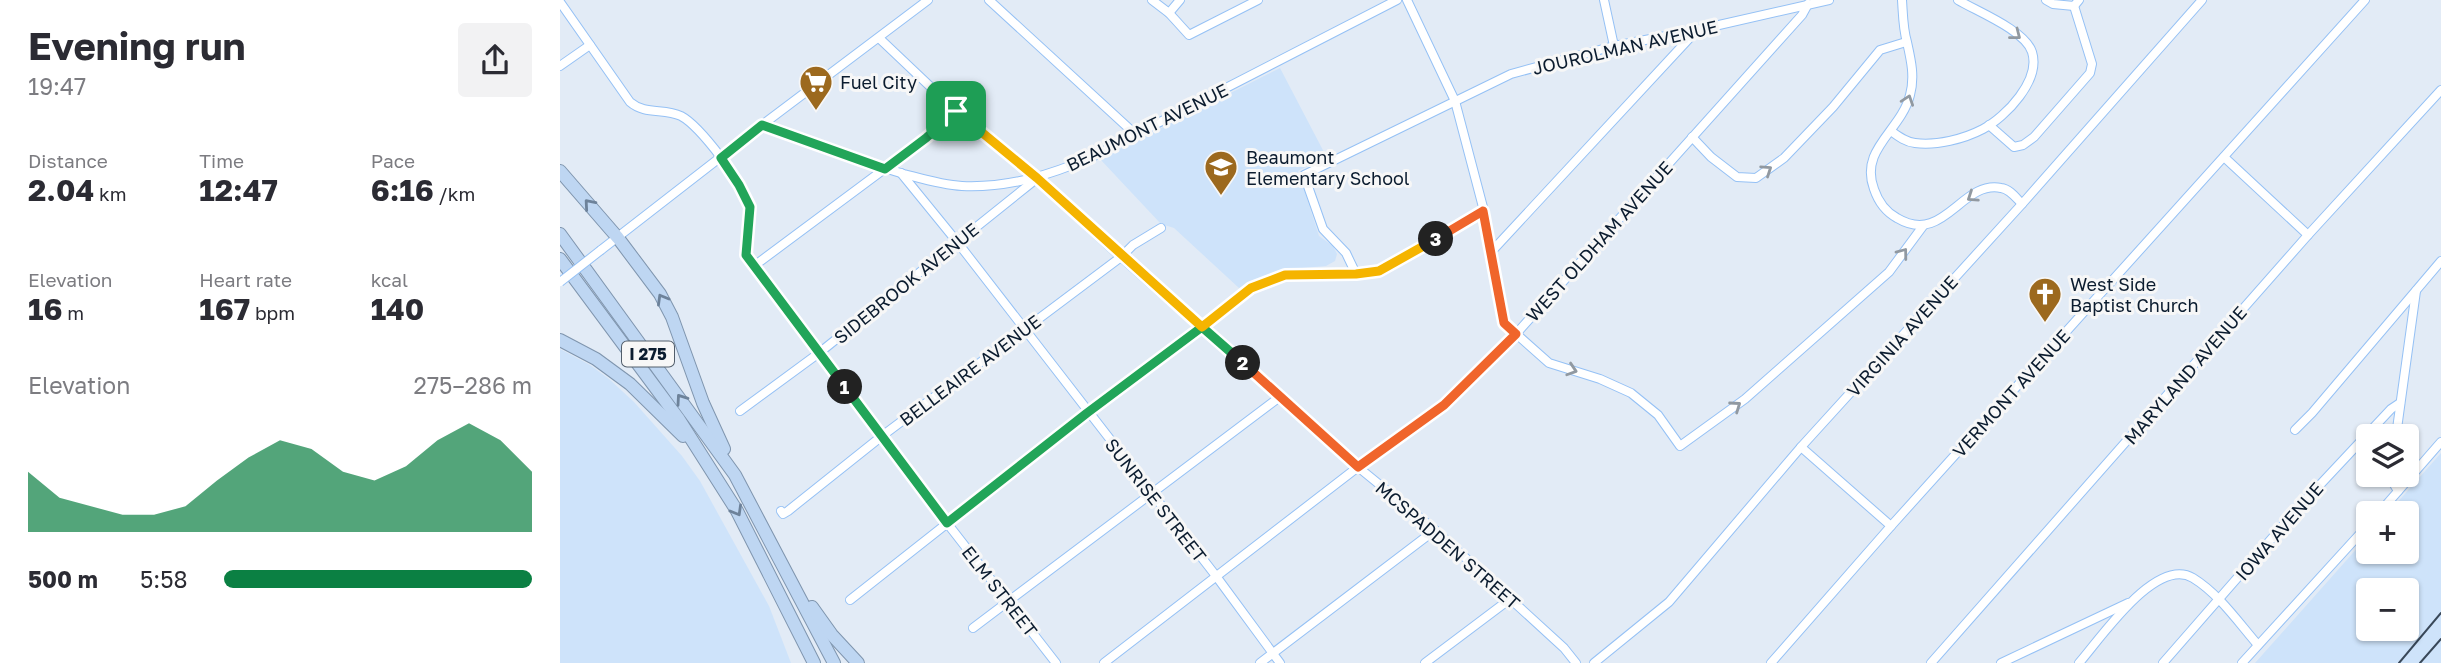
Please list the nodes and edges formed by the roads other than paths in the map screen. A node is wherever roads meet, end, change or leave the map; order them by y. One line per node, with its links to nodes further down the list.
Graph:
1 (928, 0): 16 (street)
2 (989, 0): 32 (street)
3 (1152, 0): 19 (street)
4 (1180, 0): 19 (street)
5 (1258, 0): 19 (street)
6 (1397, 0): 32 (street, BEAUMONT AVENUE)
7 (1408, 0): 27 (street)
8 (1604, 0): 24 (street)
9 (1902, 0): 22 (street)
10 (1958, 0): 30 (street, one-way to 30)
11 (2046, 0): 17 (street)
12 (2202, 0): 40 (street, VIRGINIA AVENUE)
13 (2365, 0): 34 (street, VERMONT AVENUE)
14 (1823, 1): 18 (street, JOUROLMAN AVENUE)
15 (560, 2): 23 (street, ELM STREET)
16 (918, 3): 21 (street)
17 (2077, 3): 30 (street)
18 (1808, 5): 20 (street, JOUROLMAN AVENUE); 33 (street, WEST OLDHAM AVENUE)
19 (1169, 13)
20 (1697, 30): 24 (street, JOUROLMAN AVENUE); 48 (street)
21 (879, 38): 28 (street, MCSPADDEN STREET); 29 (street)
22 (1906, 42): 31 (street, one-way to 22); 33 (street, one-way to 22)
23 (590, 45): 25 (street); 35 (street, ELM STREET)
24 (1614, 46): 27 (street, JOUROLMAN AVENUE)
25 (560, 66)
26 (2441, 90): 45 (street, MARYLAND AVENUE)
27 (1455, 101): 41 (street); 53 (street, JOUROLMAN AVENUE)
28 (956, 111): 36 (street); 39 (street, MCSPADDEN STREET)
29 (762, 125): 35 (street); 36 (street, BEAUMONT AVENUE)
30 (1989, 125): 31 (street)
31 (1891, 131): 42 (street)
32 (1135, 134): 39 (street, BEAUMONT AVENUE)
33 (1692, 137): 58 (street, WEST OLDHAM AVENUE)
34 (2224, 157): 45 (street); 79 (street, VERMONT AVENUE)
35 (721, 158): 46 (street); 52 (street, ELM STREET)
36 (885, 169): 38 (street, BEAUMONT AVENUE); 52 (street)
37 (560, 171): 46 (highway, one-way to 37)
38 (901, 173): 39 (street, BEAUMONT AVENUE); 47 (street, SUNRISE STREET)
39 (1037, 178): 47 (street, SIDEBROOK AVENUE); 49 (street, MCSPADDEN STREET)
40 (2022, 204): 42 (street, one-way to 42); 69 (street, VIRGINIA AVENUE)
41 (1483, 211): 48 (street); 53 (street)
42 (1923, 226): 58 (street, one-way to 42)
43 (1161, 228): 49 (street, BELLEAIRE AVENUE)
44 (560, 234): 72 (highway, I 275, one-way to 44)
45 (2308, 235): 105 (street, MARYLAND AVENUE)
46 (618, 238): 54 (street, bridge); 72 (highway, one-way to 46)
47 (958, 243): 57 (street, SUNRISE STREET); 60 (street, SIDEBROOK AVENUE)
48 (1492, 251): 58 (street)
49 (1121, 257): 56 (street, MCSPADDEN STREET); 57 (street, BELLEAIRE AVENUE)
50 (560, 258): 70 (highway, I 275)
51 (2441, 261): 55 (street)
52 (754, 267): 60 (street, ELM STREET)
53 (1356, 274): 56 (street)
54 (560, 282)
55 (2416, 291): 62 (street); 66 (street)
56 (1202, 327): 61 (street, MCSPADDEN STREET); 64 (street)
57 (1024, 330): 64 (street, SUNRISE STREET); 67 (street, BELLEAIRE AVENUE)
58 (1516, 334): 71 (street, WEST OLDHAM AVENUE)
59 (560, 340): 70 (highway)
60 (819, 353): 63 (street, SIDEBROOK AVENUE); 67 (street, ELM STREET)
61 (1281, 396): 71 (street, MCSPADDEN STREET); 75 (street)
62 (2400, 403): 65 (street); 86 (street, IOWA AVENUE)
63 (740, 411)
64 (1087, 413): 75 (street, SUNRISE STREET); 78 (street)
65 (2397, 424)
66 (2295, 430)
67 (882, 436): 77 (street, BELLEAIRE AVENUE); 78 (street, ELM STREET)
68 (2441, 442): 74 (street)
69 (1801, 447): 79 (street); 103 (street, VIRGINIA AVENUE)
70 (701, 453): 89 (highway, I 275, one-way to 89)
71 (1358, 467): 80 (street, MCSPADDEN STREET); 83 (street, WEST OLDHAM AVENUE)
72 (735, 475): 82 (highway, I 275)
73 (2396, 487): 74 (street)
74 (2398, 491): 76 (street)
75 (1150, 493): 83 (street, SUNRISE STREET); 88 (street)
76 (2389, 501)
77 (781, 511)
78 (947, 523): 85 (street); 88 (street, ELM STREET)
79 (1891, 526): 104 (street, VERMONT AVENUE)
80 (1435, 530): 84 (street, MCSPADDEN STREET); 92 (street)
81 (2356, 538): 91 (street)
82 (787, 571): 95 (highway, I 275); 96 (highway)
83 (1216, 576): 92 (street, SUNRISE STREET); 98 (street, WEST OLDHAM AVENUE)
84 (1510, 598): 101 (street); 102 (street, MCSPADDEN STREET)
85 (850, 600)
86 (2219, 600): 87 (street); 91 (street); 108 (street, IOWA AVENUE)
87 (2133, 601): 106 (street); 107 (street)
88 (1008, 602): 90 (street); 97 (street, ELM STREET)
89 (788, 608): 93 (highway); 94 (highway, I 275)
90 (973, 628)
91 (2258, 645): 109 (street)
92 (1272, 653): 99 (street); 100 (street, SUNRISE STREET)
93 (804, 663)
94 (814, 663)
95 (834, 663)
96 (858, 663)
97 (1056, 663)
98 (1104, 663)
99 (1260, 663)
100 (1280, 663)
101 (1425, 663)
102 (1576, 663)
103 (1594, 663)
104 (1771, 663)
105 (1931, 663)
106 (2001, 663)
107 (2079, 663)
108 (2163, 663)
109 (2242, 663)

